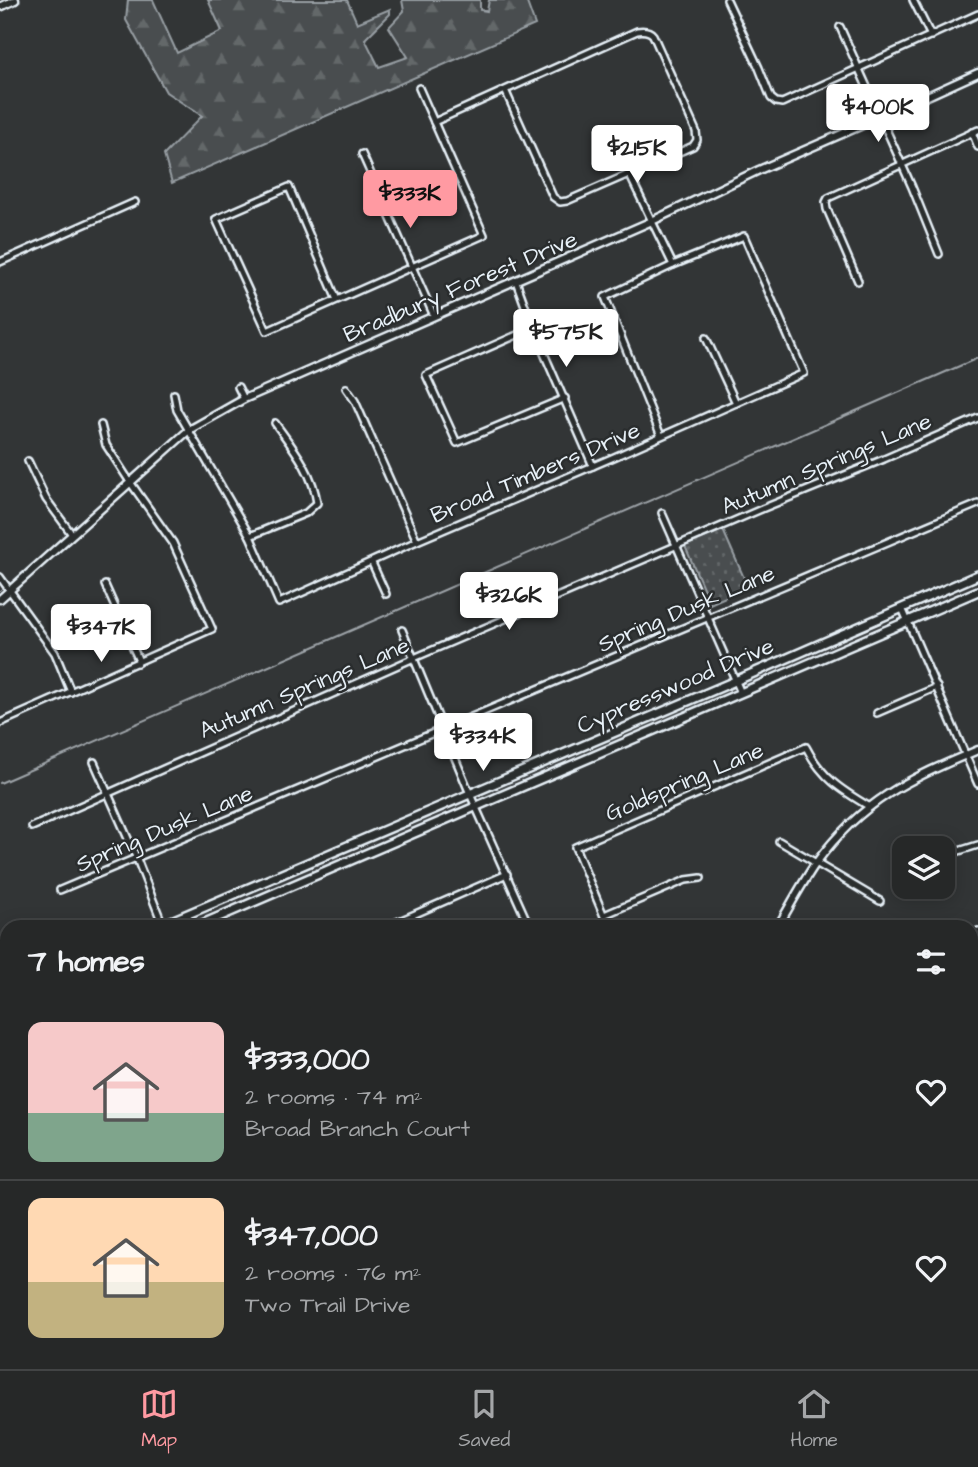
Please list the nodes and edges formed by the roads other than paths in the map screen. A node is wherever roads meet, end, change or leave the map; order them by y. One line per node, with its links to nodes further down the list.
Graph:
1 (15, 0): 4 (street)
2 (727, 0): 8 (street)
3 (913, 0): 7 (street)
4 (0, 6)
5 (978, 14): 7 (street)
6 (840, 27): 8 (street)
7 (931, 36): 8 (street)
8 (859, 69): 12 (street)
9 (978, 74): 12 (street, Bradbury Forest Drive)
10 (419, 88): 13 (street)
11 (505, 90): 13 (street); 19 (street); 19 (street)
12 (881, 117): 18 (street); 21 (street, Bradbury Forest Drive)
13 (434, 122): 25 (street)
14 (608, 130): 19 (street)
15 (975, 131): 16 (street); 18 (street)
16 (978, 147)
17 (362, 154): 25 (street)
18 (901, 164): 22 (street); 27 (street)
19 (629, 174): 21 (street)
20 (135, 202): 23 (street)
21 (652, 221): 24 (street); 26 (street, Bradbury Forest Drive)
22 (939, 254)
23 (0, 262)
24 (673, 265): 37 (street, Broad Timbers Drive); 42 (street)
25 (412, 267): 28 (street); 29 (street)
26 (516, 281): 29 (street, Bradbury Forest Drive); 30 (street)
27 (858, 281)
28 (338, 300): 28 (street)
29 (433, 316): 36 (street, Bradbury Forest Drive)
30 (533, 328): 35 (street); 35 (street)
31 (706, 338): 37 (street)
32 (238, 387): 36 (street)
33 (346, 388): 50 (street)
34 (174, 394): 41 (street)
35 (565, 398): 44 (street)
36 (244, 399): 41 (street, Bradbury Forest Drive)
37 (736, 402): 42 (street, Broad Timbers Drive)
38 (978, 418): 51 (street, Autumn Springs Lane)
39 (275, 423): 49 (street)
40 (101, 425): 45 (street)
41 (189, 430): 45 (street, Bradbury Forest Drive); 49 (street)
42 (661, 436): 44 (street, Broad Timbers Drive)
43 (28, 461): 48 (street)
44 (593, 466): 50 (street, Broad Timbers Drive)
45 (130, 482): 48 (street, Bradbury Forest Drive); 65 (street)
46 (978, 504): 61 (street, Spring Dusk Lane)
47 (662, 513): 51 (street)
48 (74, 533): 56 (street, Bradbury Forest Drive)
49 (250, 536): 52 (street, Broad Timbers Drive)
50 (417, 541): 52 (street, Broad Timbers Drive)
51 (676, 545): 61 (street); 64 (street, Autumn Springs Lane)
52 (372, 563): 58 (street)
53 (978, 575): 60 (main road, Cypresswood Drive)
54 (0, 577): 56 (street)
55 (105, 585): 65 (street)
56 (9, 590): 59 (street, Bradbury Forest Drive); 68 (street)
57 (978, 591): 62 (main road, Cypresswood Drive)
58 (386, 594)
59 (0, 599)
60 (902, 608): 62 (street); 66 (main road, Cypresswood Drive)
61 (709, 617): 66 (street); 72 (street, Spring Dusk Lane)
62 (908, 621): 67 (street); 69 (main road, Cypresswood Drive)
63 (402, 630): 64 (street)
64 (414, 658): 72 (street); 79 (street, Autumn Springs Lane)
65 (137, 663): 68 (street)
66 (735, 681): 69 (street); 73 (main road, Cypresswood Drive)
67 (937, 687): 70 (street); 76 (street)
68 (71, 692): 71 (street)
69 (741, 693): 74 (main road, Cypresswood Drive)
70 (877, 713)
71 (0, 723)
72 (444, 729): 80 (street); 87 (street, Spring Dusk Lane)
73 (603, 737): 74 (main road); 80 (main road, Cypresswood Drive)
74 (609, 750): 81 (main road, Cypresswood Drive)
75 (978, 750): 76 (street)
76 (966, 755): 78 (street); 82 (street)
77 (94, 762): 79 (street)
78 (978, 785)
79 (108, 792): 83 (street, Autumn Springs Lane); 87 (street)
80 (470, 794): 81 (street); 88 (main road, Cypresswood Drive)
81 (476, 806): 90 (main road, Cypresswood Drive); 91 (street)
82 (870, 807): 89 (street); 95 (street, Goldspring Lane)
83 (32, 827)
84 (779, 841): 89 (street)
85 (978, 845): 86 (street)
86 (955, 852)
87 (136, 859): 93 (street, Spring Dusk Lane); 96 (street)
88 (313, 862): 90 (main road); 97 (main road, Cypresswood Drive)
89 (816, 863): 94 (street); 102 (street)
90 (318, 874): 98 (main road, Cypresswood Drive)
91 (507, 874): 99 (street); 100 (street)
92 (701, 878): 95 (street)
93 (60, 890)
94 (880, 901)
95 (604, 915): 101 (street)
96 (158, 920)
97 (177, 920)
98 (212, 920)
99 (401, 920)
100 (527, 920)
101 (606, 920)
102 (782, 920)

